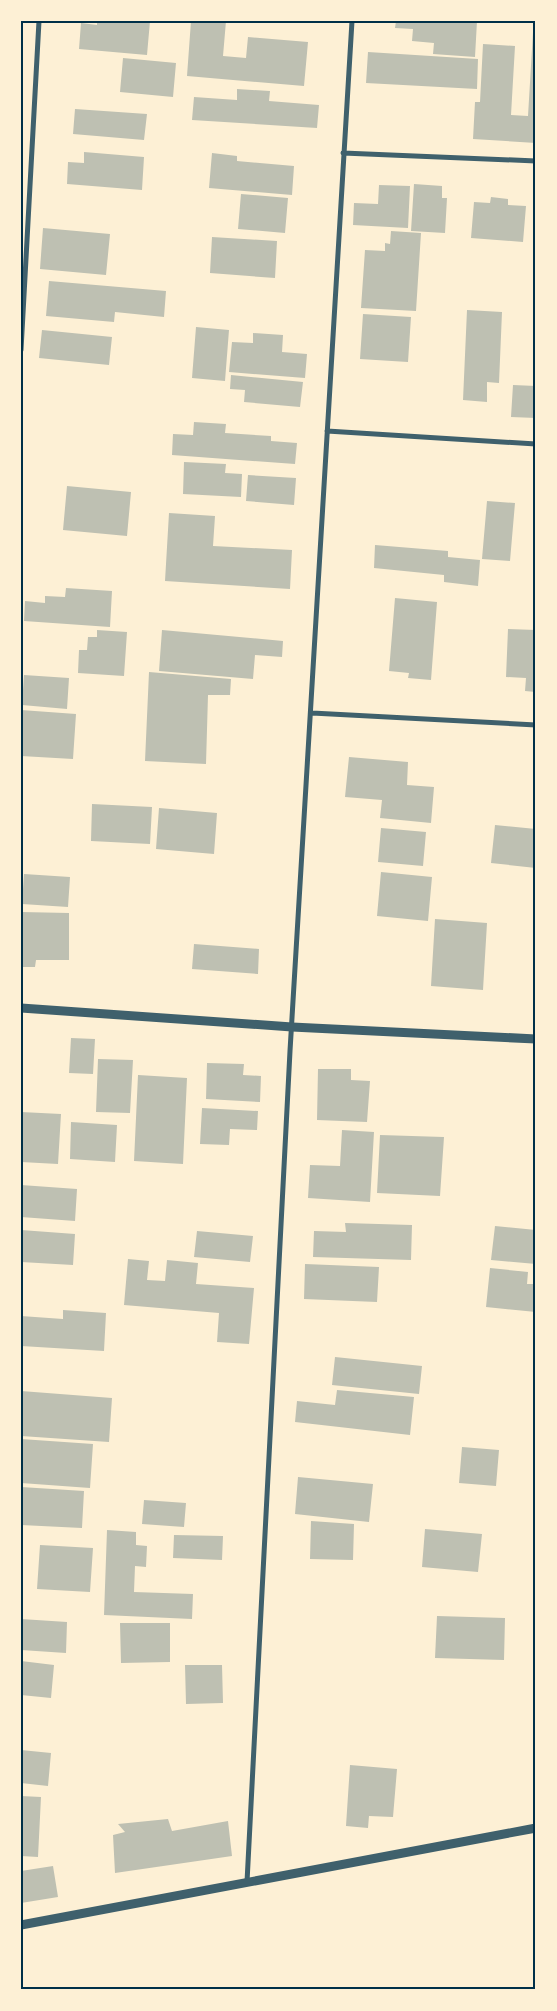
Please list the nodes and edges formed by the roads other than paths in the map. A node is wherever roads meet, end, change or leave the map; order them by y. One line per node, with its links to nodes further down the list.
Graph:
1 (39, 21): 5 (street)
2 (352, 21): 3 (street)
3 (343, 153): 4 (street); 6 (street)
4 (536, 161)
5 (21, 350)
6 (327, 431): 7 (street); 8 (street)
7 (536, 444)
8 (312, 713): 9 (street); 11 (street)
9 (536, 725)
10 (21, 1008): 11 (street)
11 (292, 1027): 12 (street); 14 (street)
12 (536, 1039)
13 (536, 1828): 14 (street)
14 (247, 1882): 15 (street)
15 (21, 1924)

